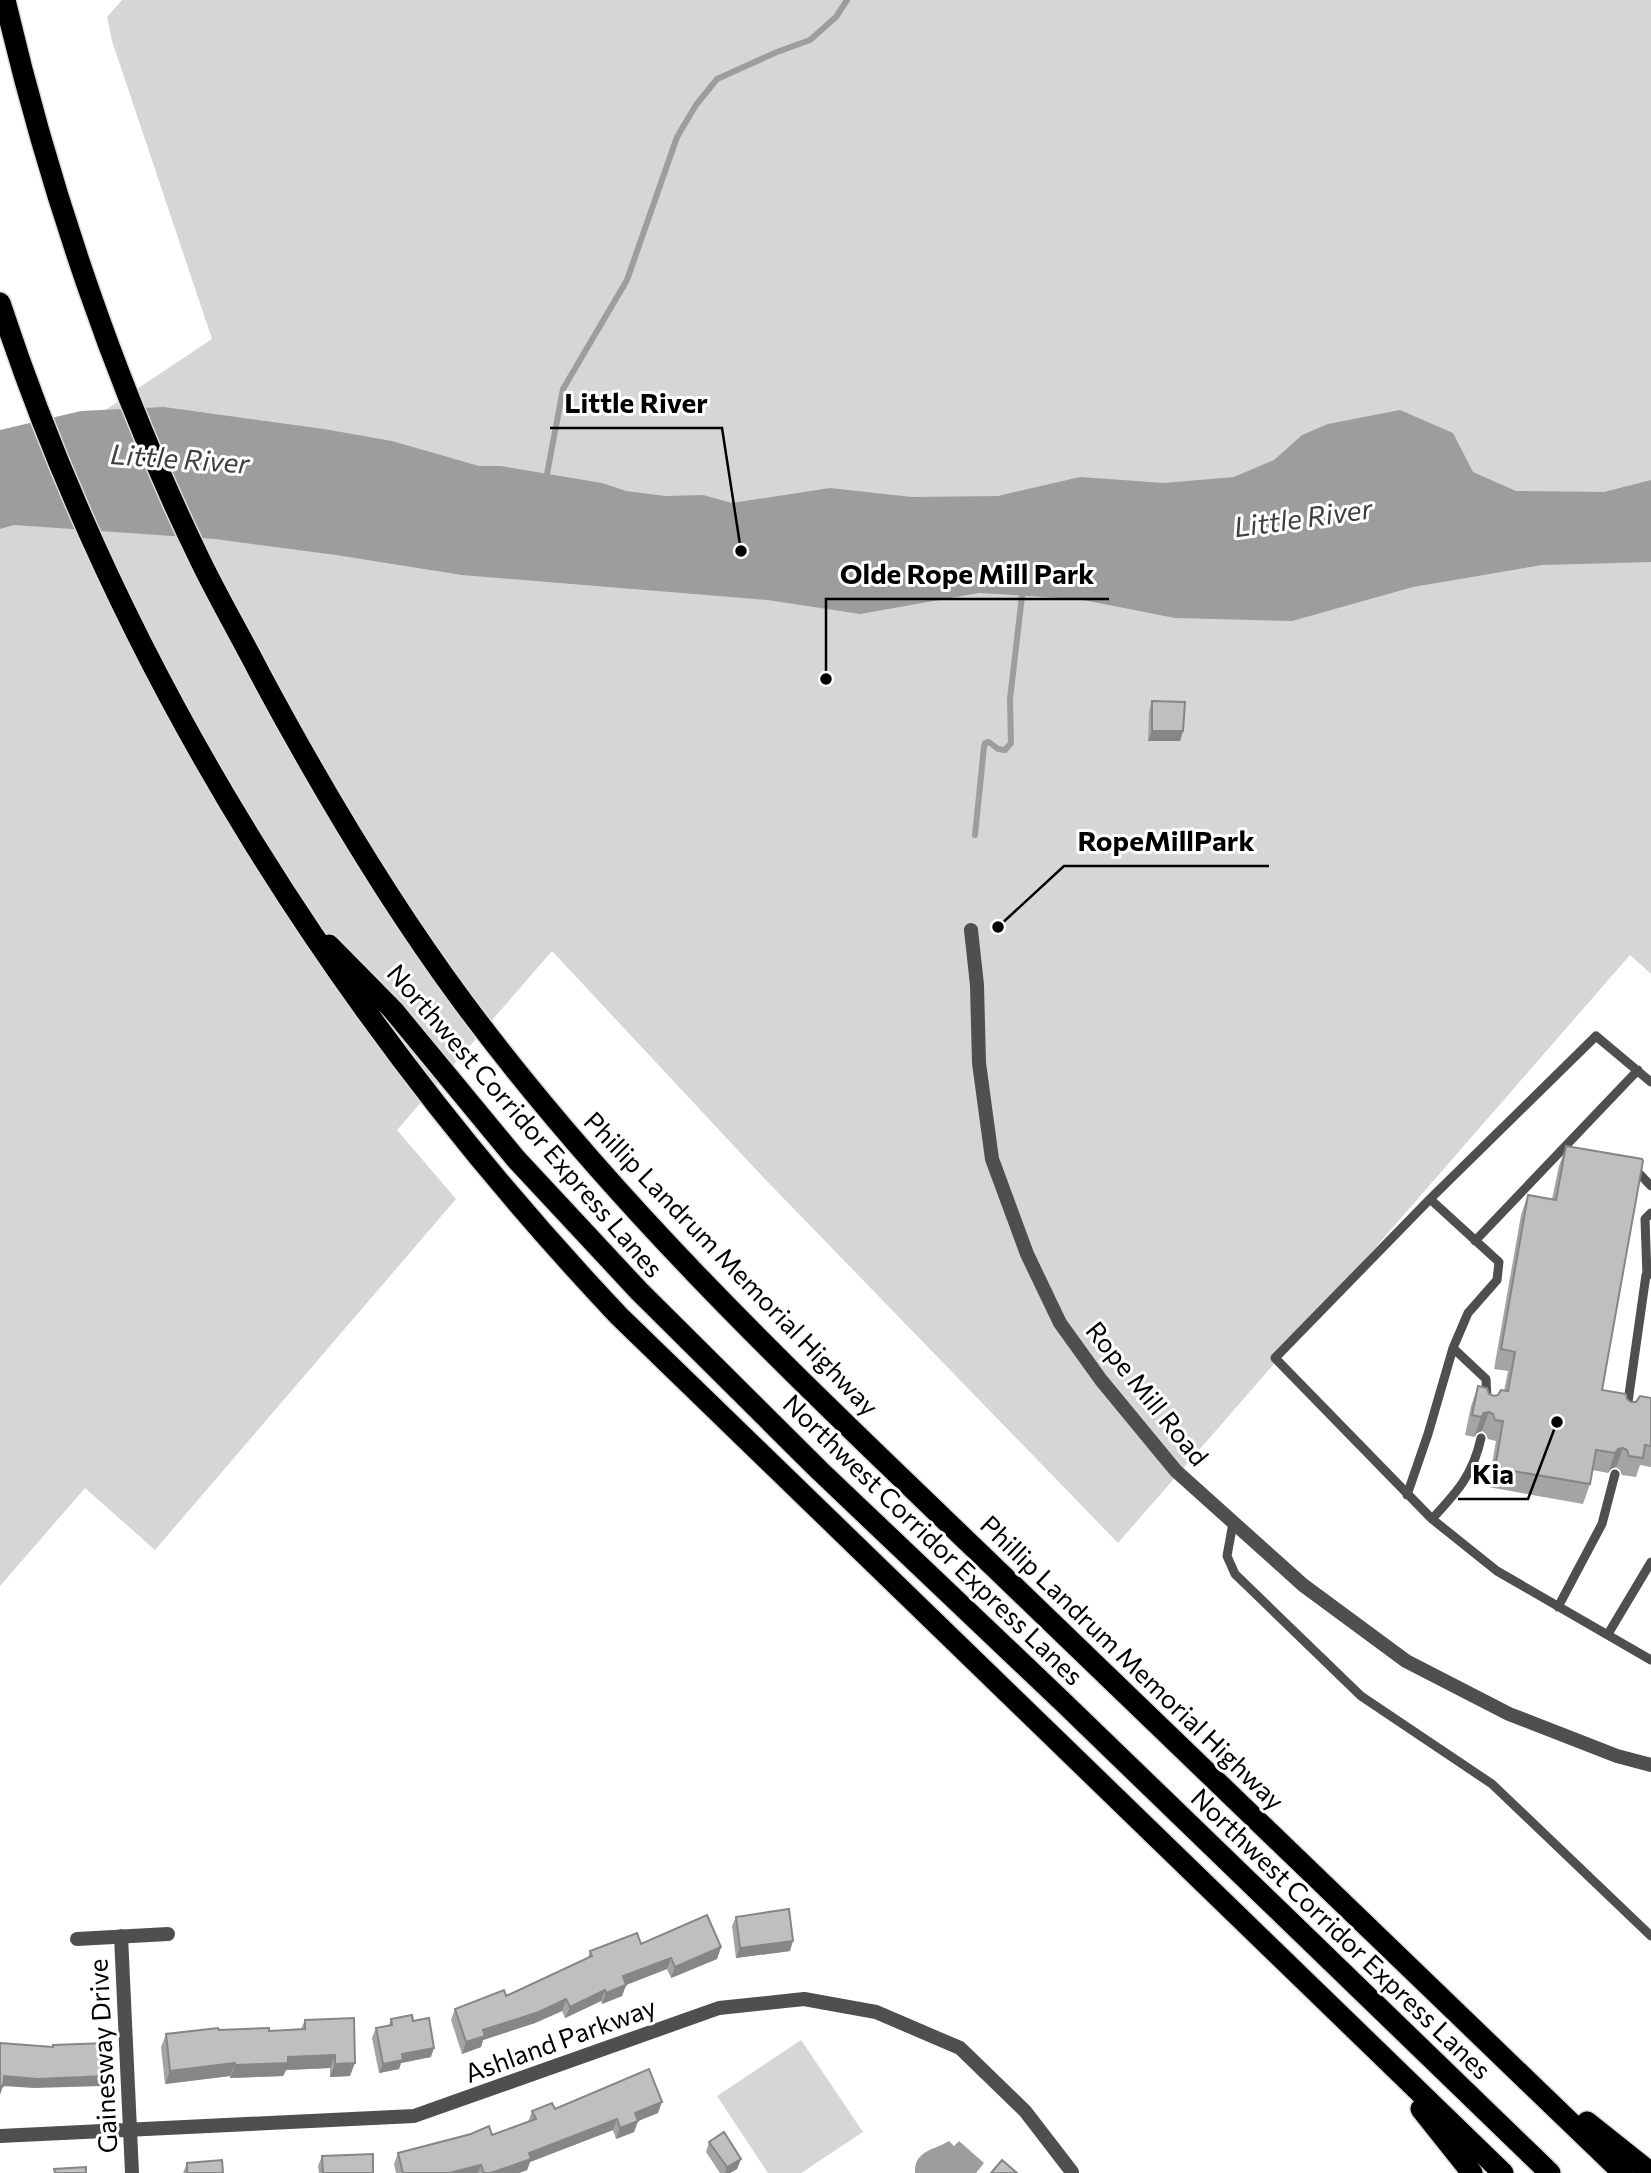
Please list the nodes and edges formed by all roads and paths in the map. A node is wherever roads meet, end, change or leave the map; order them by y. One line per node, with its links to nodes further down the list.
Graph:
1 (5, 0): 32 (highway, Phillip Landrum Memorial Highway)
2 (0, 303): 3 (highway)
3 (304, 922): 33 (highway); 40 (highway, Northwest Corridor Express Lanes)
4 (971, 930): 22 (street, Rope Mill Road)
5 (1638, 1070): 6 (lane); 7 (lane); 11 (lane)
6 (1651, 1083)
7 (1560, 1153): 8 (lane); 13 (lane)
8 (1572, 1155)
9 (1619, 1163): 10 (lane)
10 (1651, 1186)
11 (1430, 1199): 13 (lane); 20 (lane)
12 (1651, 1213): 14 (lane)
13 (1475, 1241): 15 (lane)
14 (1649, 1275): 17 (lane)
15 (1453, 1348): 16 (lane); 20 (lane)
16 (1487, 1409)
17 (1626, 1415)
18 (1481, 1438): 21 (lane)
19 (1615, 1474): 24 (lane)
20 (1407, 1495): 21 (lane)
21 (1432, 1519): 24 (lane)
22 (1233, 1523): 27 (street, Rope Mill Road); 30 (lane)
23 (1651, 1562): 25 (lane)
24 (1558, 1607): 25 (lane)
25 (1608, 1634): 26 (lane)
26 (1651, 1660)
27 (1651, 1765)
28 (168, 1934): 29 (street, Gainesway Drive)
29 (121, 1936): 31 (street, Gainesway Drive); 34 (street, Gainesway Drive)
30 (1651, 1936)
31 (76, 1939)
32 (1488, 2044): 41 (highway, Phillip Landrum Memorial Highway); 42 (highway)
33 (1372, 2046): 38 (highway); 39 (highway)
34 (131, 2130): 35 (street, Ashland Parkway); 36 (street, Gainesway Drive); 37 (street, Ashland Parkway)
35 (0, 2136)
36 (132, 2173)
37 (1073, 2173)
38 (1472, 2173)
39 (1503, 2173)
40 (1550, 2173)
41 (1623, 2173)
42 (1651, 2173)

